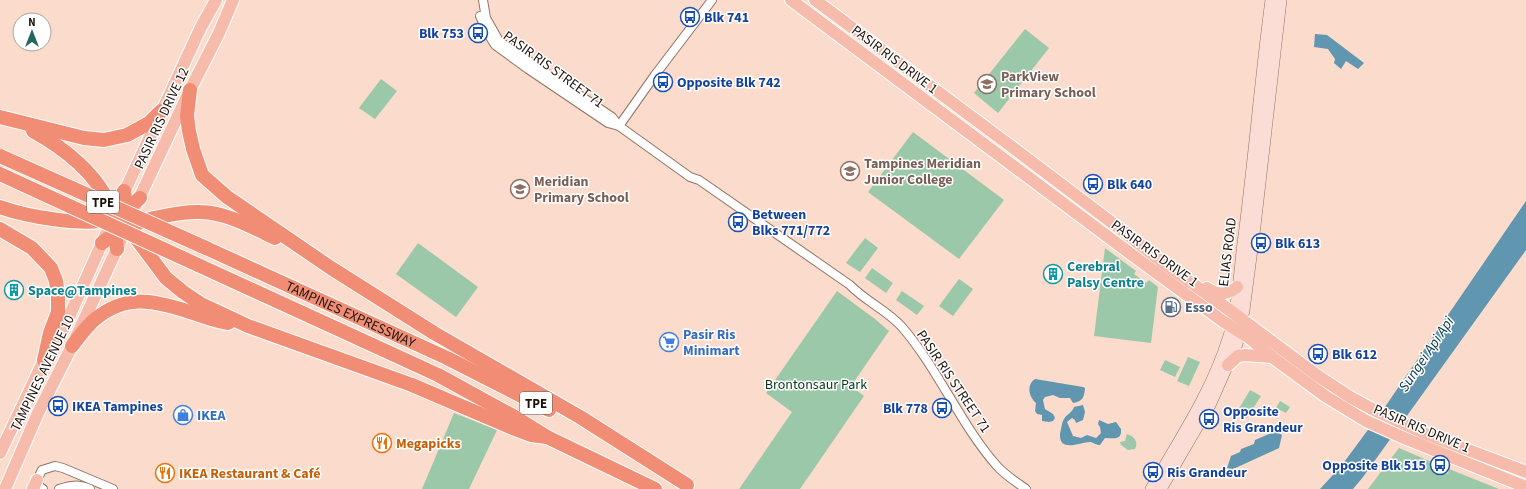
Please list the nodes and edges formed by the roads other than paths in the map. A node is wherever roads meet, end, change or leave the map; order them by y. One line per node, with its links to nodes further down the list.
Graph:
1 (216, 0): 11 (main road, PASIR RIS DRIVE 12)
2 (233, 0): 10 (main road, PASIR RIS DRIVE 12)
3 (478, 0): 14 (street, PASIR RIS STREET 71)
4 (483, 0): 14 (street, PASIR RIS STREET 71)
5 (712, 0): 14 (street)
6 (791, 0): 28 (main road, PASIR RIS DRIVE 1)
7 (815, 0): 26 (main road, PASIR RIS DRIVE 1)
8 (1270, 0): 27 (main road, ELIAS ROAD)
9 (1281, 0): 28 (main road, ELIAS ROAD)
10 (190, 90): 18 (main road, PASIR RIS DRIVE 12); 25 (highway)
11 (161, 110): 13 (highway); 17 (main road, PASIR RIS DRIVE 12)
12 (0, 117): 13 (highway)
13 (19, 123): 20 (highway)
14 (619, 126): 45 (street, PASIR RIS STREET 71)
15 (0, 156): 38 (highway, TAMPINES EXPRESSWAY / TPE, bridge)
16 (0, 174): 34 (highway, TAMPINES EXPRESSWAY / TPE, bridge)
17 (124, 191): 20 (highway)
18 (140, 198): 20 (highway); 22 (main road, PASIR RIS DRIVE 12)
19 (0, 207): 20 (highway)
20 (119, 214): 22 (highway); 23 (main road)
21 (0, 229): 32 (highway)
22 (121, 229): 23 (highway); 24 (highway); 25 (highway); 29 (highway)
23 (102, 243): 32 (main road, TAMPINES AVENUE 10)
24 (117, 249): 30 (main road, TAMPINES AVENUE 10)
25 (331, 268): 38 (highway)
26 (1183, 277): 27 (main road); 28 (main road, PASIR RIS DRIVE 1)
27 (1238, 287): 28 (main road, ELIAS ROAD)
28 (1237, 323): 31 (main road, PASIR RIS DRIVE 1); 33 (main road, ELIAS ROAD); 36 (main road, PASIR RIS DRIVE 1); 46 (main road, ELIAS ROAD)
29 (248, 326): 30 (highway); 34 (highway)
30 (72, 346): 40 (main road, TAMPINES AVENUE 10)
31 (1272, 357): 33 (main road); 39 (main road, PASIR RIS DRIVE 1)
32 (44, 360): 35 (main road, TAMPINES AVENUE 10)
33 (1228, 365): 47 (main road, ELIAS ROAD)
34 (547, 437): 44 (highway, TAMPINES EXPRESSWAY / TPE)
35 (0, 453)
36 (1526, 472)
37 (38, 486): 43 (street)
38 (690, 487)
39 (1526, 487)
40 (4, 489)
41 (59, 489): 42 (street)
42 (90, 489)
43 (113, 489)
44 (654, 489)
45 (1026, 489)
46 (1150, 489)
47 (1161, 489)

